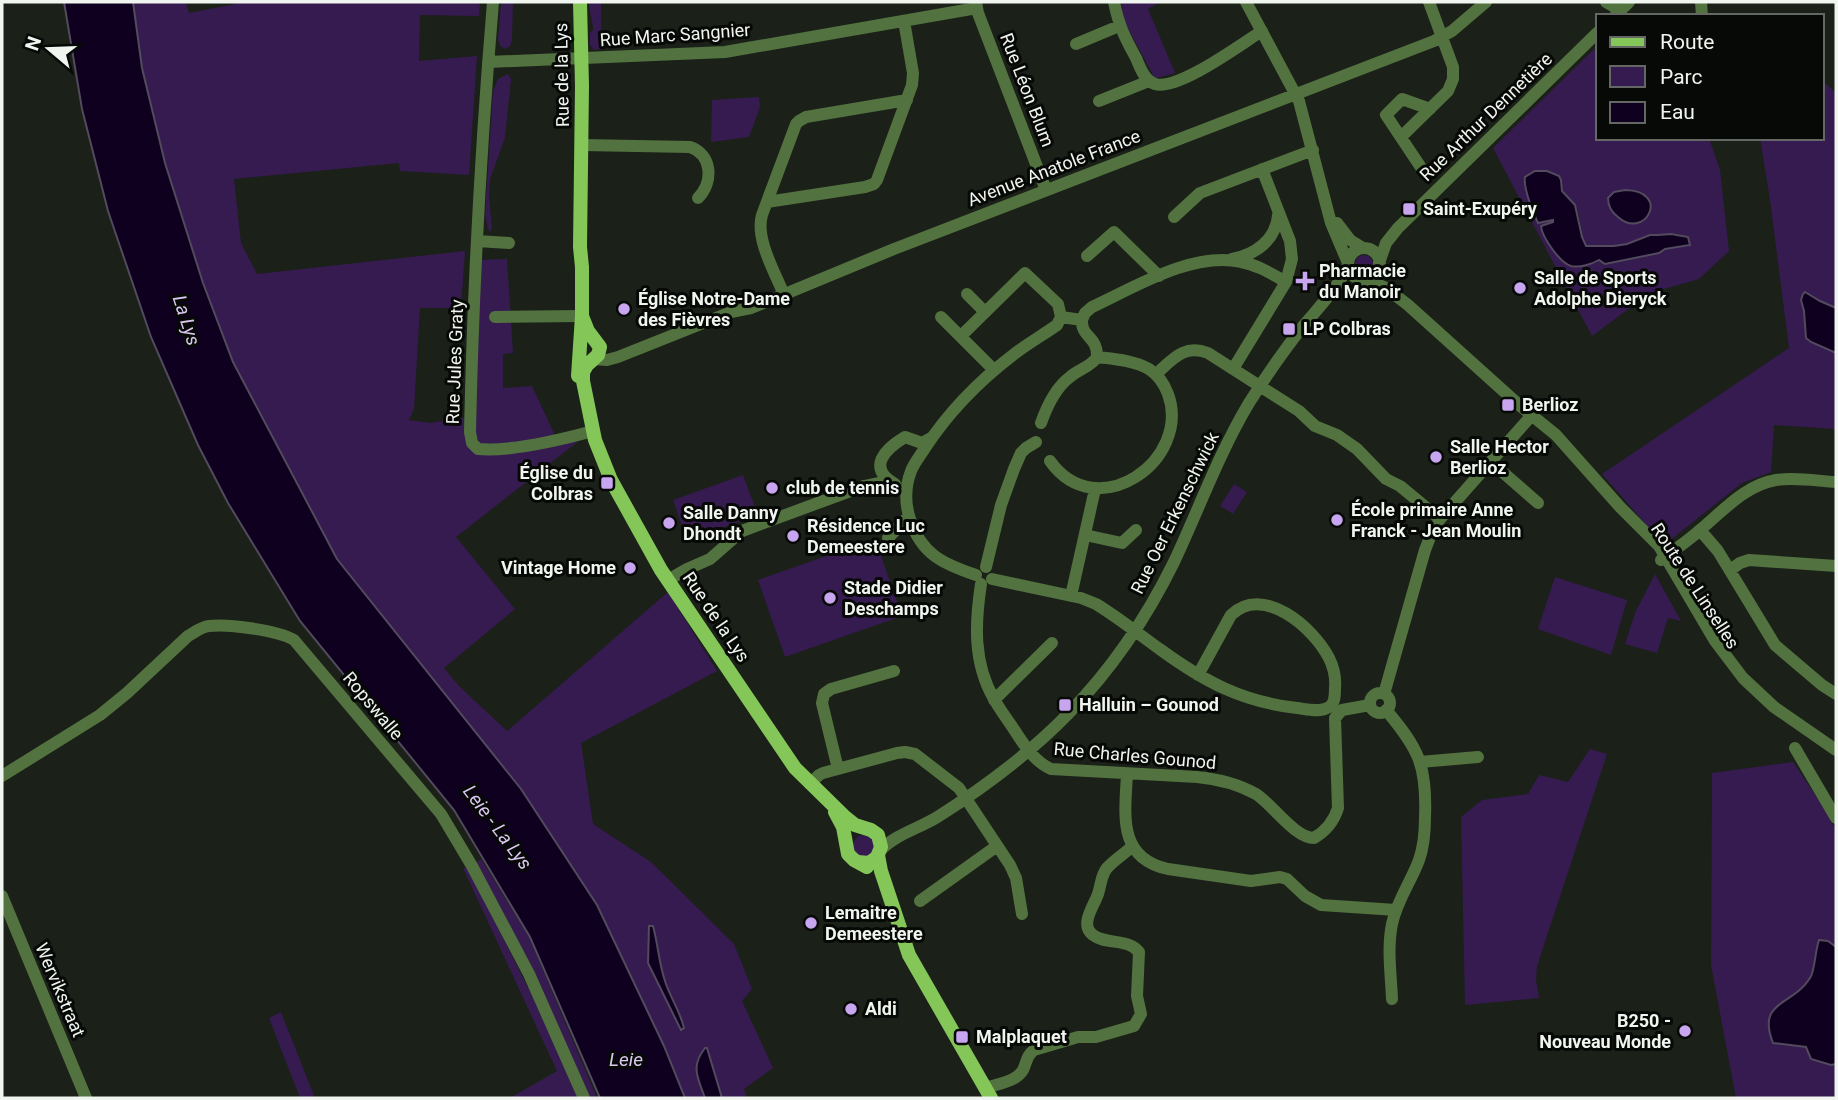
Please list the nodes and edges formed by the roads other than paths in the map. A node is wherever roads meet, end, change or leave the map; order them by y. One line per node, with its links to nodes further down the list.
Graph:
1 (493, 2): 17 (street, Rue Jules Graty)
2 (580, 2): 16 (main road, Rue de la Lys)
3 (1114, 2): 11 (street)
4 (1246, 2): 12 (street)
5 (1429, 2): 14 (street)
6 (1486, 2): 14 (street, Avenue Anatole France)
7 (1606, 2): 9 (street)
8 (977, 5): 10 (street, Rue Marc Sangnier); 28 (street, Rue Léon Blum)
9 (1621, 9)
10 (904, 21): 16 (street, Rue Marc Sangnier); 20 (street)
11 (1119, 26): 15 (street); 18 (street)
12 (1262, 32): 18 (street); 19 (street)
13 (1596, 34): 34 (street, Rue Arthur Dennetière)
14 (1441, 37): 19 (street, Avenue Anatole France); 22 (street)
15 (1076, 44)
16 (582, 59): 17 (street); 24 (main road, Rue de la Lys)
17 (488, 62): 35 (street, Rue Jules Graty)
18 (1149, 81): 21 (street)
19 (1296, 94): 25 (street); 28 (street, Avenue Anatole France)
20 (907, 100): 30 (street); 30 (street)
21 (1099, 101)
22 (1430, 109): 23 (street); 23 (street)
23 (1401, 138): 27 (street)
24 (582, 145): 29 (street); 50 (main road, Rue de la Lys)
25 (1313, 150): 26 (street); 31 (street)
26 (1262, 169): 32 (street); 33 (street)
27 (1422, 169)
28 (1046, 190): 46 (street, Avenue Anatole France)
29 (698, 198)
30 (767, 202): 46 (street)
31 (1327, 204): 37 (street); 40 (street)
32 (1278, 212): 39 (street); 44 (street)
33 (1174, 217)
34 (1398, 228): 37 (street, Rue Arthur Dennetière); 41 (street, Rue Arthur Dennetière)
35 (477, 241): 36 (street); 67 (street, Rue Jules Graty)
36 (509, 243)
37 (1365, 248): 40 (street); 41 (street)
38 (1087, 256): 42 (street)
39 (1228, 260): 42 (street); 44 (street)
40 (1348, 264): 43 (street); 47 (street, Rue Oer Erkenschwick)
41 (1379, 265): 43 (street); 48 (street, Route de Linselles)
42 (1159, 276): 54 (street)
43 (1363, 279): 47 (street, Rue Oer Erkenschwick); 48 (street, Route de Linselles)
44 (1286, 282): 61 (street)
45 (967, 294): 49 (street)
46 (784, 295): 58 (street, Avenue Anatole France)
47 (1323, 303): 64 (street, Rue Oer Erkenschwick)
48 (1408, 305): 66 (street, Route de Linselles)
49 (985, 312): 53 (street); 55 (street)
50 (582, 316): 51 (street); 56 (main road); 57 (main road, Rue de la Lys)
51 (495, 317)
52 (941, 317): 55 (street)
53 (1061, 317): 54 (street); 62 (street)
54 (1082, 320): 59 (street)
55 (961, 336): 62 (street)
56 (598, 342): 57 (main road); 58 (street); 60 (main road)
57 (579, 347): 60 (main road); 65 (main road, Rue de la Lys)
58 (627, 353): 60 (street, Avenue Anatole France)
59 (1097, 357): 63 (street); 68 (street)
60 (593, 359): 65 (main road, Rue de la Lys)
61 (1233, 369): 63 (street); 64 (street)
62 (994, 370): 69 (street)
63 (1156, 373): 78 (street)
64 (1260, 386): 81 (street); 92 (street, Rue Oer Erkenschwick)
65 (585, 398): 67 (main road, Rue de la Lys)
66 (1532, 415): 72 (street); 86 (street, Route de Linselles)
67 (593, 431): 90 (main road, Rue de la Lys)
68 (1038, 432): 78 (street); 89 (street)
69 (932, 438): 70 (street); 71 (street)
70 (914, 439): 71 (street); 73 (street)
71 (920, 456): 74 (street)
72 (1491, 461): 79 (street); 81 (street)
73 (879, 469): 76 (street); 77 (street)
74 (909, 478): 76 (street); 80 (street)
75 (1836, 482): 83 (street)
76 (892, 483): 77 (street); 80 (street)
77 (864, 486): 90 (street)
78 (1095, 489): 84 (street)
79 (1538, 502)
80 (908, 509): 85 (street); 89 (street)
81 (1440, 519): 96 (street)
82 (1136, 530): 84 (street)
83 (1700, 530): 86 (street); 88 (street)
84 (1085, 535): 91 (street)
85 (888, 538)
86 (1663, 558): 102 (street, Route de Linselles); 105 (street, Route de Linselles)
87 (1836, 566): 88 (street)
88 (1730, 570): 97 (street)
89 (984, 576): 91 (street); 98 (street)
90 (668, 580): 110 (main road, Rue de la Lys)
91 (1071, 596): 92 (street)
92 (1134, 630): 95 (street); 103 (street, Rue Oer Erkenschwick)
93 (1052, 643): 98 (street)
94 (894, 671): 107 (street)
95 (1198, 675): 95 (street)
96 (1384, 694): 99 (street); 100 (street)
97 (1836, 694)
98 (994, 700): 103 (street)
99 (1370, 705): 100 (street); 108 (street, Rue Charles Gounod)
100 (1386, 710): 106 (street)
101 (1795, 748): 113 (street)
102 (1836, 750)
103 (1029, 751): 108 (street, Rue Charles Gounod); 111 (street, Rue Oer Erkenschwick)
104 (1478, 757): 106 (street)
105 (1836, 757)
106 (1420, 762): 125 (street)
107 (838, 769): 110 (street); 111 (street)
108 (1127, 774): 119 (street)
109 (2, 776): 130 (street, Ropswalle)
110 (810, 784): 112 (main road, Rue de la Lys)
111 (965, 799): 116 (street, Rue Oer Erkenschwick); 118 (street)
112 (829, 803): 115 (main road, Rue de la Lys); 117 (main road, Rue de la Lys)
113 (1833, 803): 114 (street)
114 (1836, 818)
115 (870, 830): 116 (street, Rue Oer Erkenschwick); 117 (main road); 120 (main road)
116 (914, 830): 120 (street, Rue Oer Erkenschwick)
117 (846, 845): 121 (main road)
118 (997, 846): 124 (street); 126 (street)
119 (1133, 846): 125 (street); 128 (street)
120 (879, 853): 121 (main road); 123 (main road)
121 (858, 862): 123 (main road)
122 (2, 895): 129 (street, Wervikstraat)
123 (889, 895): 128 (main road)
124 (920, 901)
125 (1396, 910): 127 (street)
126 (1022, 914)
127 (1392, 999)
128 (988, 1093)
129 (86, 1098)
130 (584, 1098)

